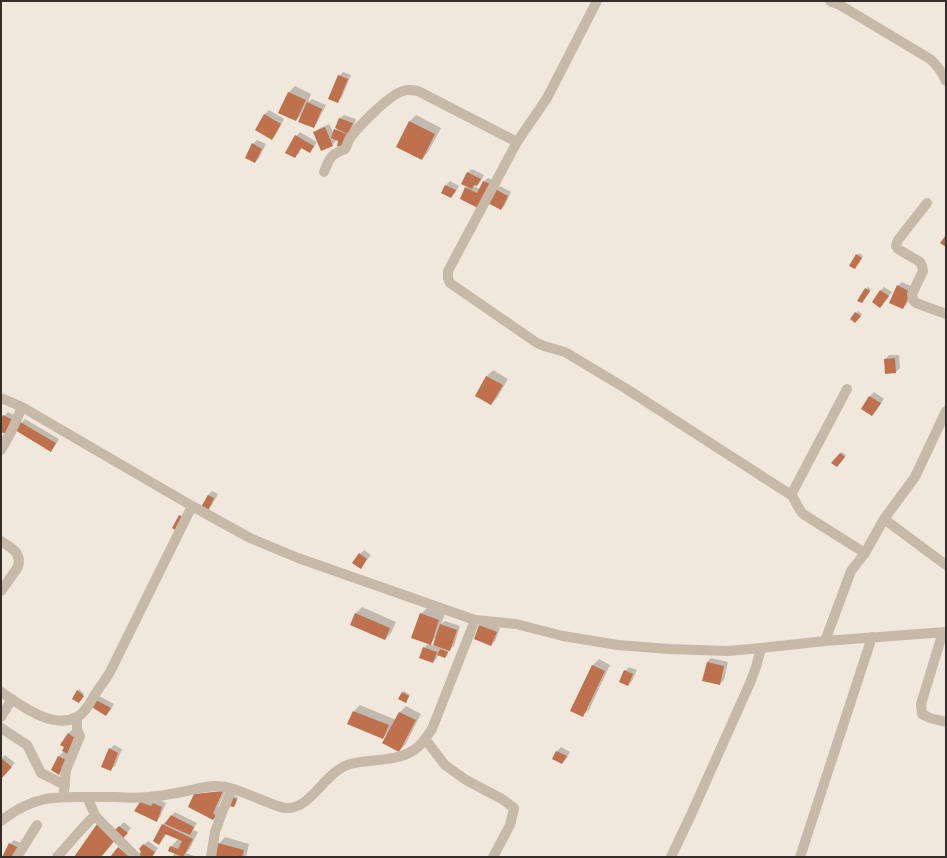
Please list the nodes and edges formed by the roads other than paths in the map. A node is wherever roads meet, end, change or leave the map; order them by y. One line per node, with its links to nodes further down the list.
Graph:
1 (597, 1): 4 (street)
2 (830, 1): 3 (street)
3 (946, 82)
4 (517, 142): 5 (street); 13 (street)
5 (324, 172)
6 (927, 203): 7 (street)
7 (946, 314)
8 (847, 389): 13 (street)
9 (1, 398): 10 (street)
10 (22, 407): 12 (street); 14 (street)
11 (946, 410): 15 (street)
12 (1, 450)
13 (791, 495): 17 (street)
14 (192, 506): 20 (street); 28 (street)
15 (884, 519): 17 (street); 18 (street)
16 (1, 541): 19 (street)
17 (866, 553): 23 (street)
18 (946, 565)
19 (1, 590)
20 (475, 620): 24 (street); 31 (street)
21 (945, 632): 22 (street); 29 (street)
22 (872, 637): 23 (street); 45 (street)
23 (825, 641): 24 (street)
24 (761, 648): 44 (street)
25 (1, 692): 26 (street)
26 (12, 699): 27 (street); 28 (street)
27 (1, 717)
28 (77, 717): 32 (street)
29 (946, 722)
30 (1, 728): 32 (street)
31 (425, 739): 33 (street); 43 (street)
32 (65, 785): 34 (street)
33 (232, 789): 35 (street); 42 (street)
34 (63, 797): 35 (street); 37 (street)
35 (87, 797): 36 (street)
36 (95, 815): 40 (street); 41 (street)
37 (1, 822)
38 (37, 825): 39 (street)
39 (17, 857)
40 (57, 857)
41 (136, 857)
42 (211, 857)
43 (493, 857)
44 (671, 857)
45 (800, 857)

